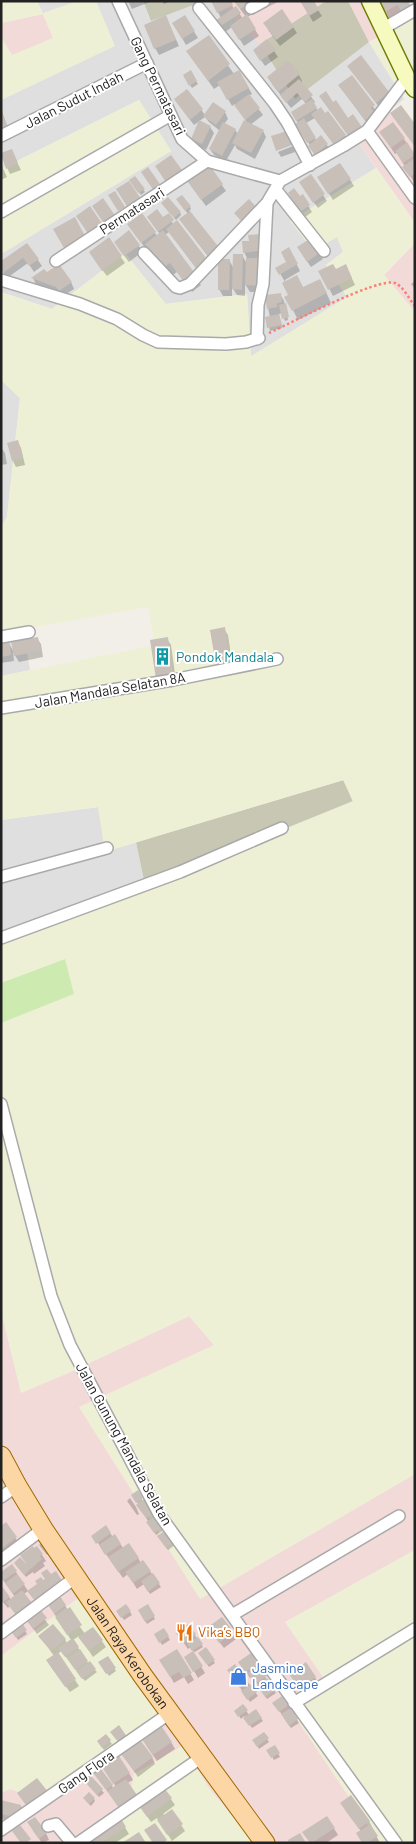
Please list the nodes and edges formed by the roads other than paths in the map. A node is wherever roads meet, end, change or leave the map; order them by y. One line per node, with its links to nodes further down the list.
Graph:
1 (118, 1): 8 (street, Gang Permatasari)
2 (264, 1): 5 (street)
3 (370, 1): 7 (street)
4 (199, 8): 14 (street)
5 (251, 8)
6 (415, 10): 7 (street)
7 (384, 28): 9 (street)
8 (147, 64): 10 (street, Gang Permatasari); 12 (street, Jalan Sudut Indah)
9 (411, 84): 11 (street)
10 (171, 115): 13 (street, Gang Permatasari); 18 (street)
11 (367, 131): 14 (street); 16 (street)
12 (1, 136)
13 (207, 161): 15 (street, Gang Permatasari); 21 (street, Permatasari)
14 (310, 165): 15 (street)
15 (278, 186): 17 (street); 19 (street)
16 (415, 198)
17 (267, 204): 20 (street); 22 (street)
18 (1, 212)
19 (324, 251)
20 (144, 253)
21 (56, 261)
22 (1, 280)
23 (29, 632): 24 (street)
24 (1, 637)
25 (277, 660): 26 (street, Jalan Mandala Selatan 8A)
26 (1, 708)
27 (282, 828): 30 (street)
28 (107, 848): 29 (street)
29 (1, 877)
30 (1, 938)
31 (1, 1104): 39 (street, Jalan Gunung Mandala Selatan)
32 (1, 1456): 33 (main road, Jalan Raya Kerobokan)
33 (10, 1481): 34 (street); 36 (main road, Jalan Raya Kerobokan)
34 (1, 1497)
35 (399, 1516): 39 (street)
36 (43, 1529): 37 (street); 38 (main road, Jalan Raya Kerobokan)
37 (1, 1560)
38 (76, 1577): 41 (street); 43 (main road, Jalan Raya Kerobokan)
39 (232, 1616): 42 (street, Jalan Gunung Mandala Selatan)
40 (415, 1628): 42 (street)
41 (1, 1633)
42 (294, 1703): 50 (street, Jalan Gunung Mandala Selatan)
43 (170, 1713): 44 (main road, Jalan Raya Kerobokan); 46 (street, Gang Flora)
44 (202, 1757): 48 (street); 49 (main road, Jalan Raya Kerobokan)
45 (48, 1826): 47 (street)
46 (1, 1830)
47 (72, 1843)
48 (78, 1843)
49 (265, 1843)
50 (396, 1843)

